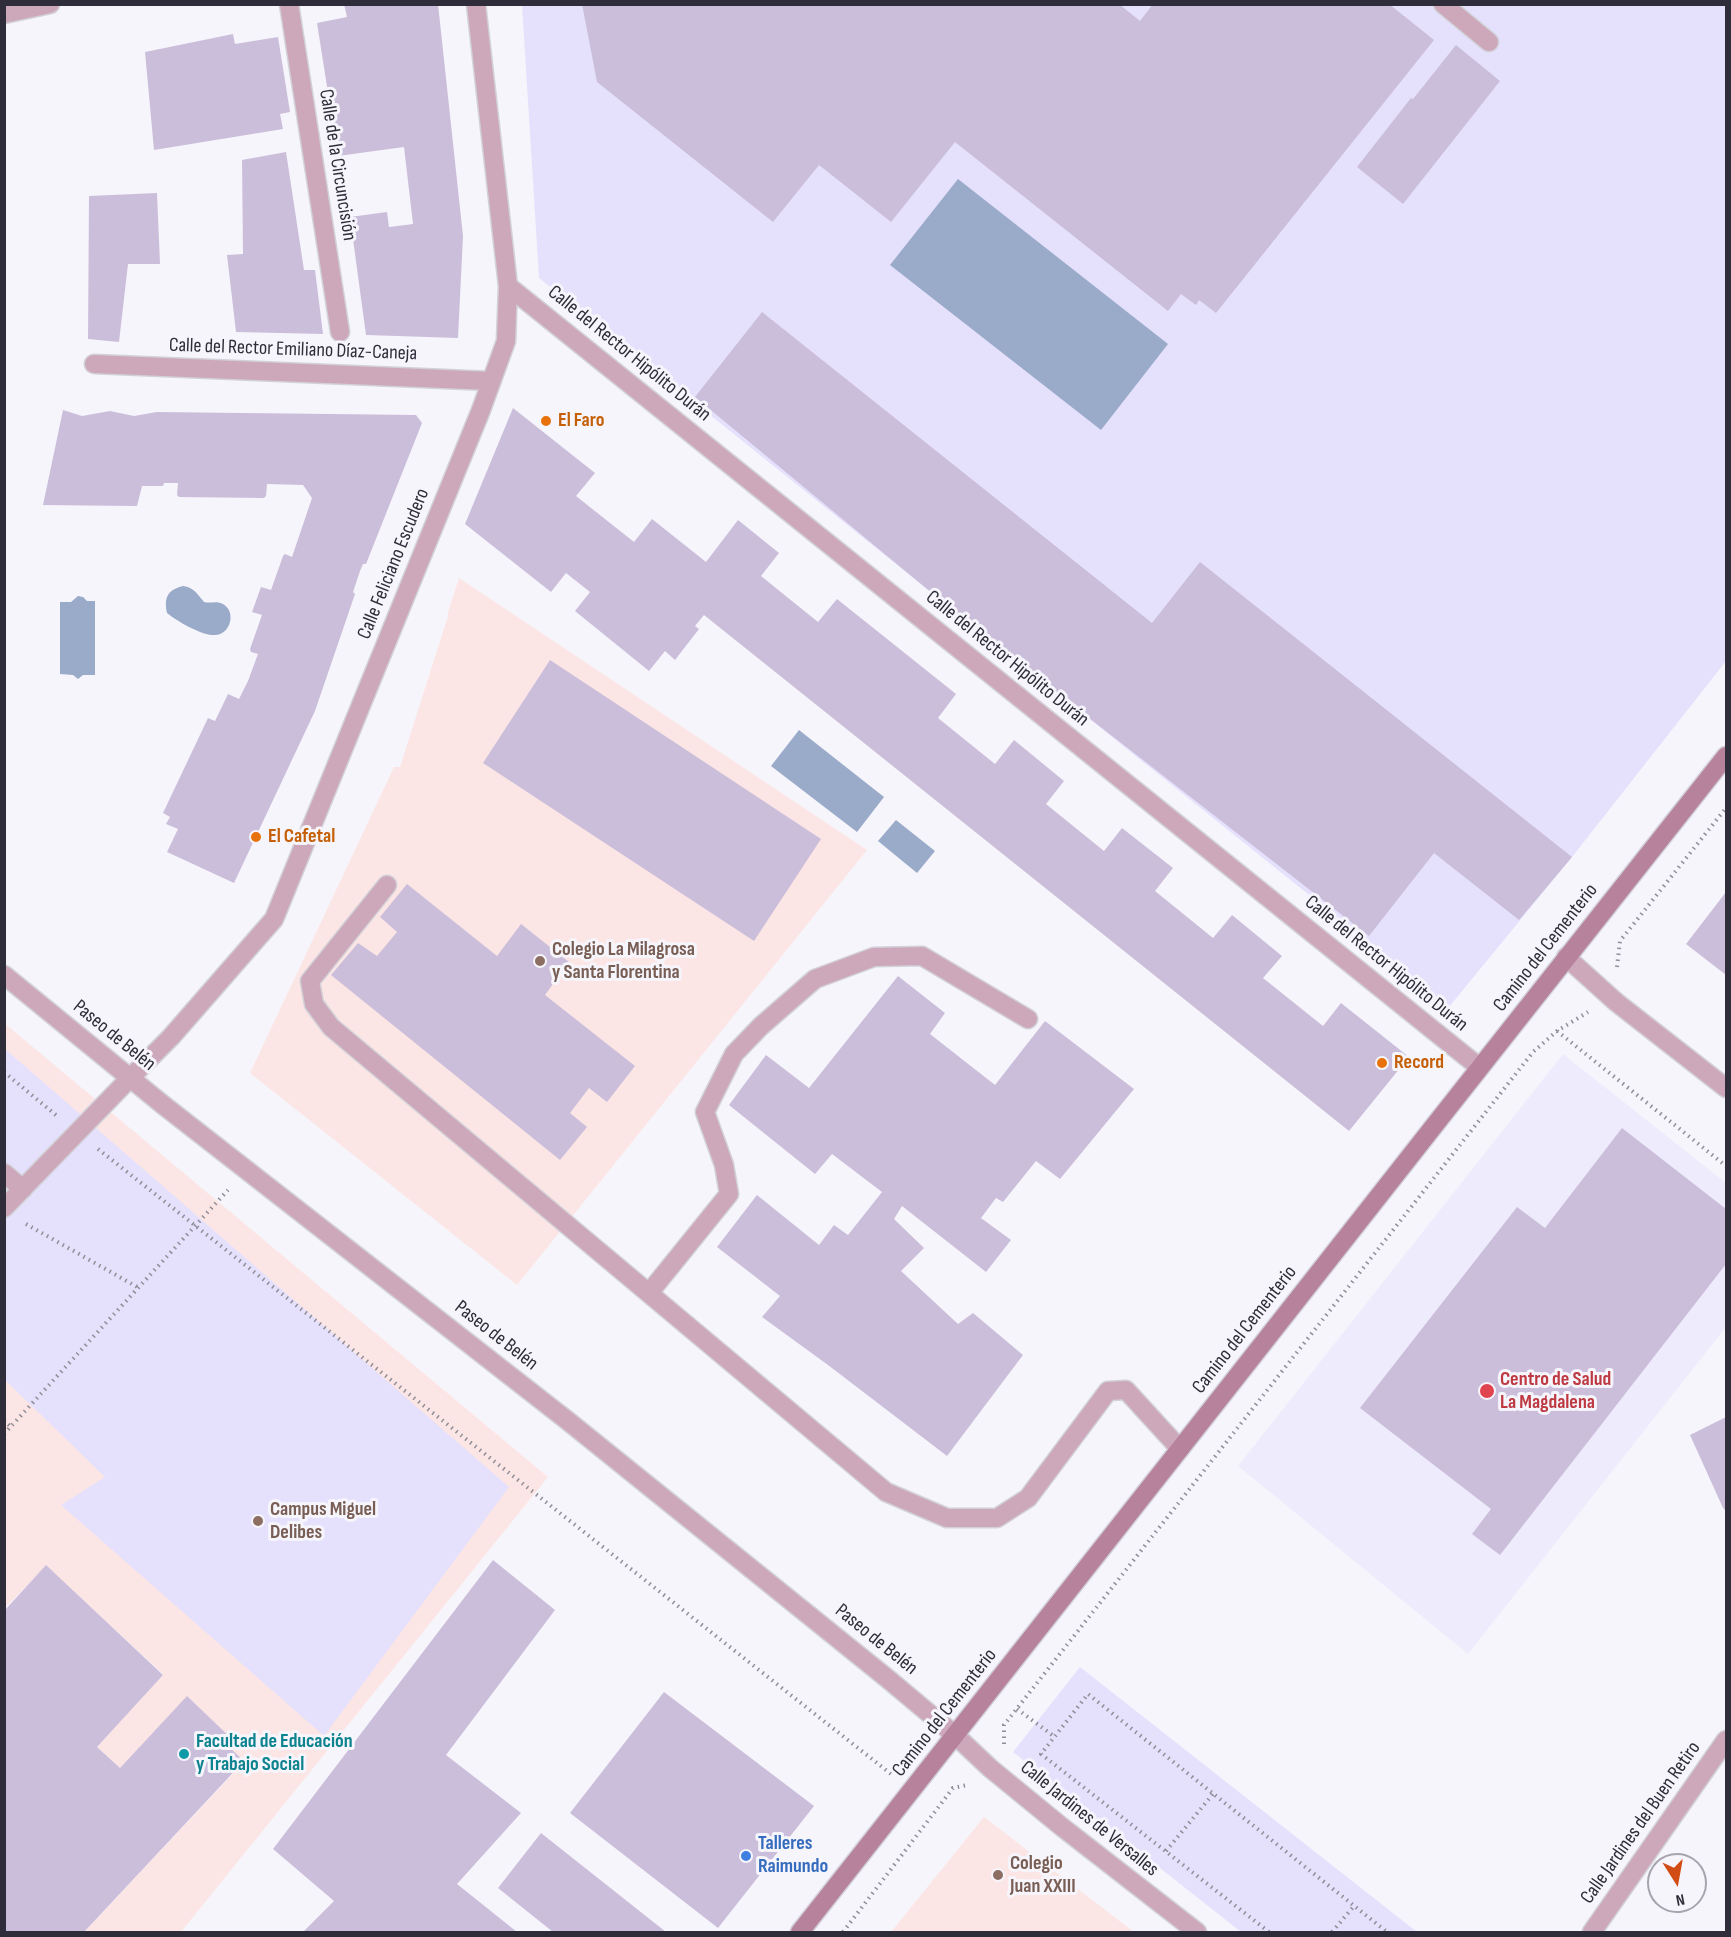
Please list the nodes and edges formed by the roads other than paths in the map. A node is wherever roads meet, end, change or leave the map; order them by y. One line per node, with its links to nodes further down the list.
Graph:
1 (50, 4): 5 (street)
2 (289, 4): 8 (street, Calle de la Circuncisión)
3 (476, 4): 7 (street, Calle Feliciano Escudero)
4 (1443, 4): 6 (street)
5 (12, 10)
6 (1489, 42)
7 (508, 286): 10 (street, Calle Feliciano Escudero); 16 (street, Calle del Rector Hipólito Durán)
8 (340, 333)
9 (94, 364): 10 (street, Calle del Rector Emiliano Díaz-Caneja)
10 (491, 381): 17 (street, Calle Feliciano Escudero)
11 (1726, 756): 13 (main road, Camino del Cementerio)
12 (387, 885): 22 (street)
13 (1566, 957): 16 (main road, Camino del Cementerio); 18 (street)
14 (4, 975): 17 (street, Paseo de Belén)
15 (1028, 1019): 22 (street)
16 (1479, 1067): 23 (main road, Camino del Cementerio)
17 (130, 1078): 20 (street, Calle Feliciano Escudero); 24 (street, Paseo de Belén)
18 (1726, 1088)
19 (4, 1173): 20 (street)
20 (23, 1190): 21 (street, Calle Feliciano Escudero)
21 (4, 1208)
22 (648, 1293): 23 (street)
23 (1180, 1449): 24 (main road, Camino del Cementerio)
24 (956, 1736): 26 (main road, Camino del Cementerio); 27 (street, Calle Jardines de Versalles)
25 (1726, 1740): 28 (street, Calle Jardines del Buen Retiro)
26 (800, 1932)
27 (1197, 1932)
28 (1592, 1932)

